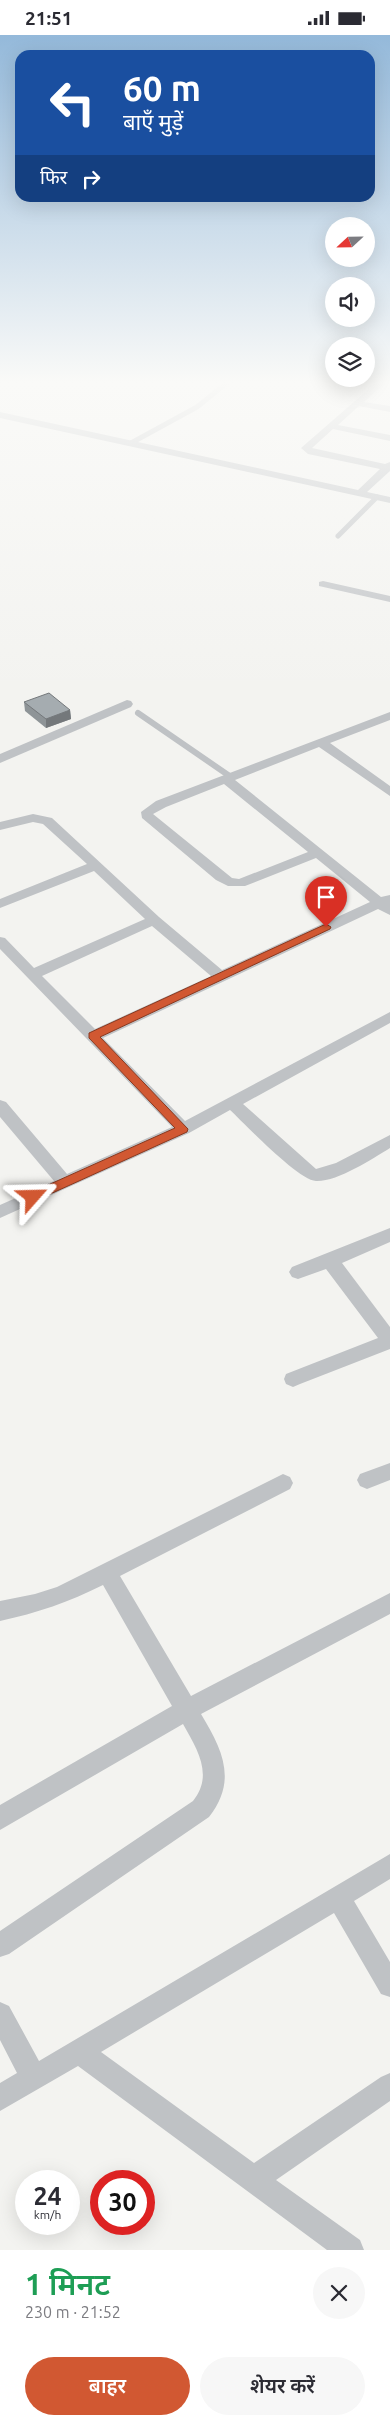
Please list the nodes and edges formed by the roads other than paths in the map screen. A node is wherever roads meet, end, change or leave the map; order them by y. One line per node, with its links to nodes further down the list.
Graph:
1 (320, 484): 3 (street)
2 (370, 484): 3 (street)
3 (360, 493): 4 (street)
4 (377, 497): 5 (street); 6 (lane)
5 (390, 499)
6 (338, 536)
7 (323, 584): 8 (street)
8 (390, 599)
9 (127, 704): 13 (street)
10 (138, 713): 14 (lane)
11 (390, 717): 12 (street)
12 (321, 743): 14 (street); 15 (street)
13 (0, 759)
14 (229, 778): 17 (street); 17 (street)
15 (390, 792)
16 (0, 826): 18 (street)
17 (317, 853): 20 (street)
18 (96, 865): 19 (street); 21 (street)
19 (0, 903)
20 (386, 904): 24 (street)
21 (154, 920): 23 (street); 24 (street)
22 (0, 941): 23 (street)
23 (33, 974): 26 (street)
24 (220, 976): 26 (street)
25 (390, 1017): 27 (street)
26 (93, 1036): 29 (street)
27 (231, 1102): 29 (street); 30 (street)
28 (0, 1106): 31 (street)
29 (183, 1129): 31 (street)
30 (390, 1141)
31 (65, 1183): 32 (street)
32 (0, 1212)
33 (390, 1235): 34 (street)
34 (330, 1261): 35 (street); 36 (street)
35 (298, 1273)
36 (390, 1341): 37 (street)
37 (293, 1379)
38 (390, 1471): 39 (street)
39 (367, 1480)
40 (283, 1483): 41 (street)
41 (107, 1573): 43 (street); 44 (street)
42 (390, 1603): 44 (street)
43 (0, 1611)
44 (188, 1709): 45 (street); 48 (street)
45 (0, 1817)
46 (390, 1866): 47 (street)
47 (338, 1897): 49 (street); 51 (street)
48 (0, 1945)
49 (390, 1985)
50 (0, 2015): 52 (street)
51 (80, 2052): 52 (street); 55 (street)
52 (34, 2078): 54 (street)
53 (390, 2086): 55 (street)
54 (0, 2097)
55 (254, 2179): 56 (street)
56 (350, 2250)

